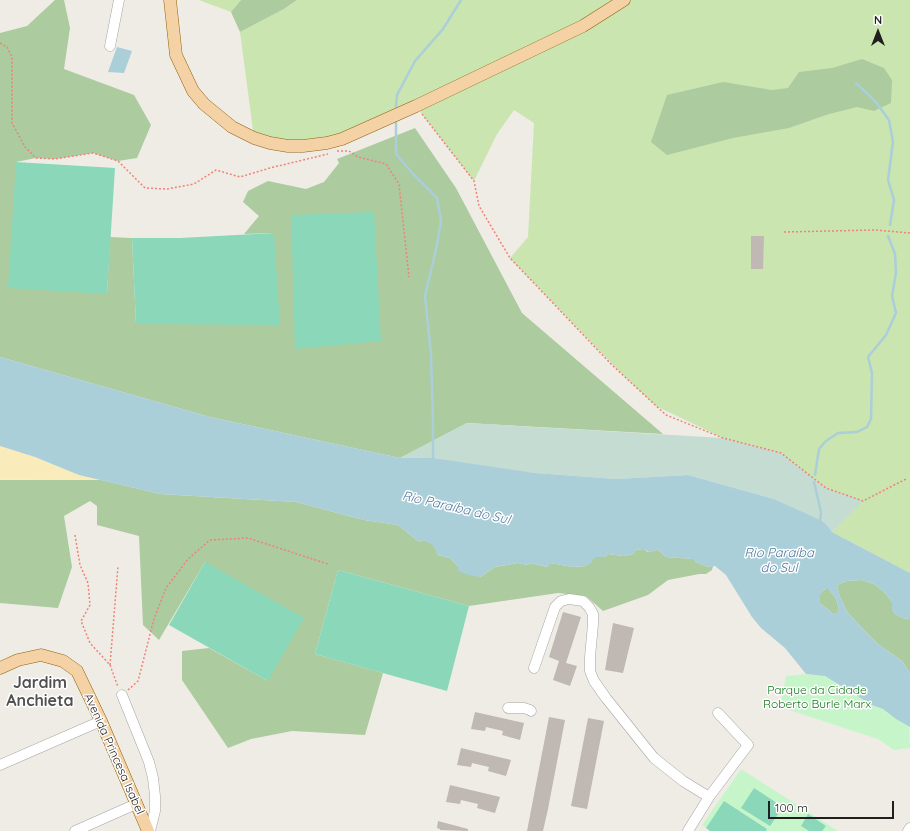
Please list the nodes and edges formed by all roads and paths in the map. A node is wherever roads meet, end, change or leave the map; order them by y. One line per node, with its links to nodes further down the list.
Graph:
1 (119, 0): 5 (street)
2 (170, 0): 6 (main road)
3 (624, 0): 6 (main road)
4 (0, 43): 8 (path)
5 (110, 46)
6 (416, 106): 12 (path)
7 (336, 152): 11 (path)
8 (331, 153)
9 (784, 232): 10 (path)
10 (910, 233)
11 (409, 277)
12 (906, 479)
13 (76, 535): 16 (path)
14 (328, 564): 19 (path)
15 (118, 566): 16 (path)
16 (110, 665): 19 (path)
17 (0, 668): 23 (main road, Avenida Princesa Isabel)
18 (534, 668): 25 (street)
19 (122, 695): 29 (street)
20 (508, 708): 21 (street)
21 (531, 711)
22 (718, 713): 25 (street)
23 (101, 721): 24 (street); 26 (main road, Avenida Princesa Isabel)
24 (0, 765)
25 (709, 797): 30 (street)
26 (136, 804): 28 (street); 29 (main road, Avenida Princesa Isabel)
27 (910, 828): 31 (street)
28 (75, 831)
29 (149, 831)
30 (690, 831)
31 (908, 831)

